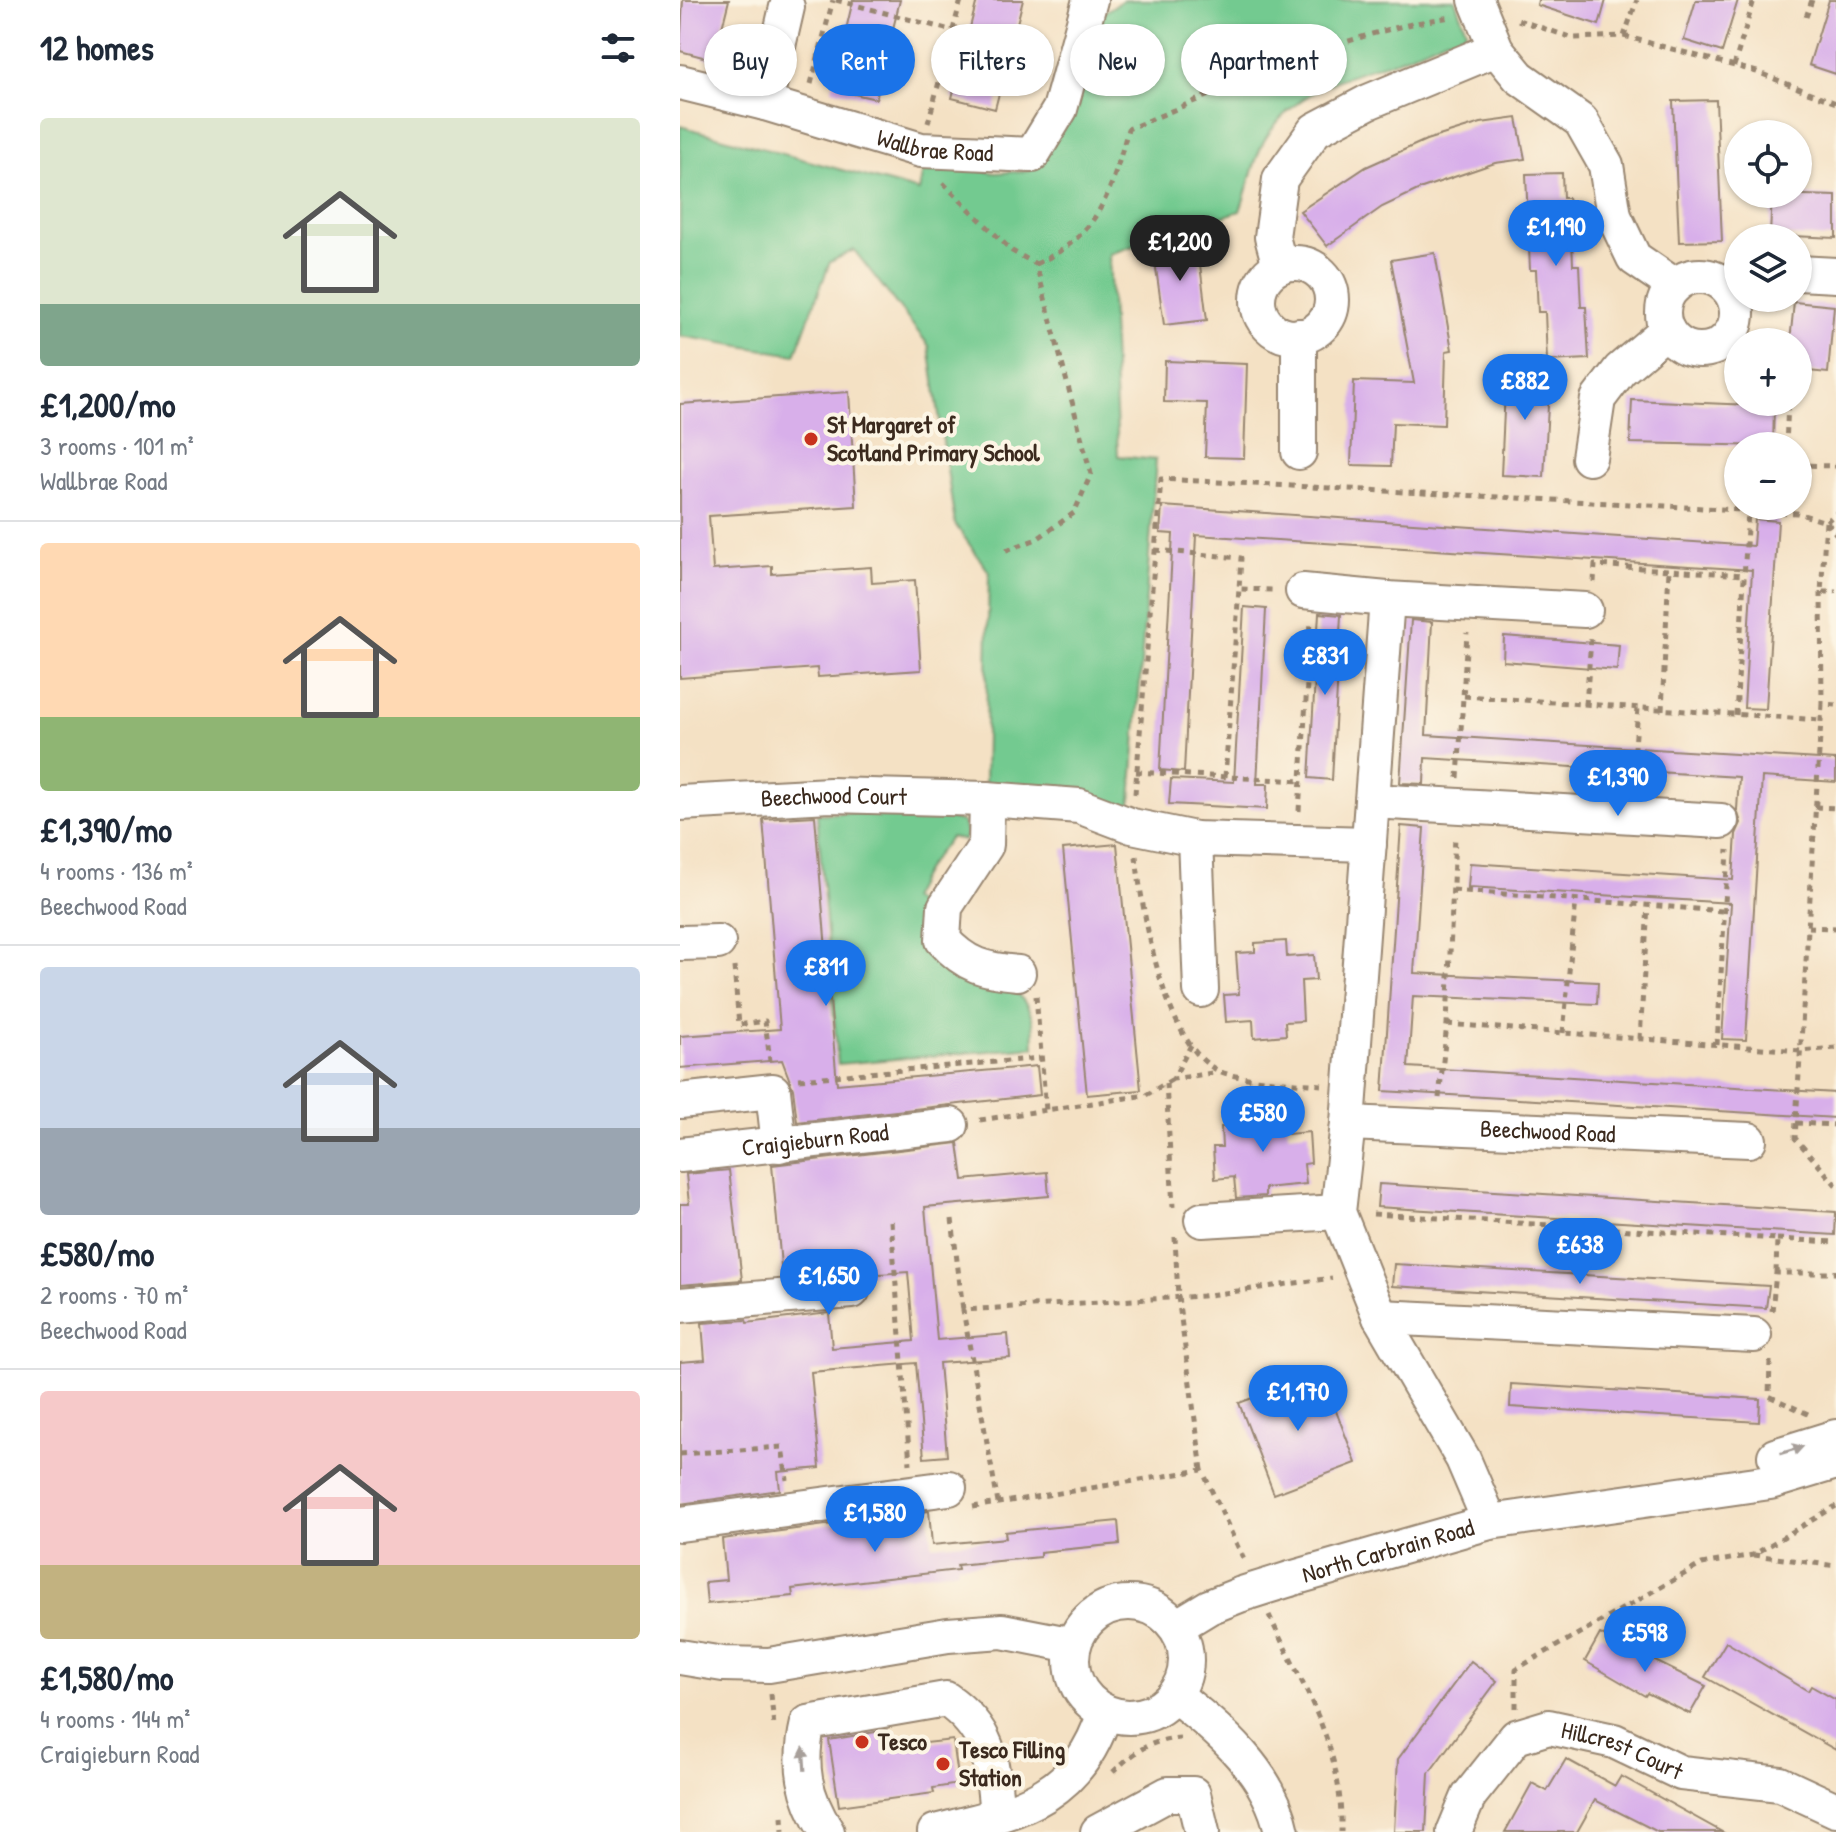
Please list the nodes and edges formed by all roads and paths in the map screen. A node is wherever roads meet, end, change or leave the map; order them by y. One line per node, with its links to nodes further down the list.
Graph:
1 (834, 0): 10 (path); 20 (path)
2 (961, 0): 11 (path)
3 (1090, 0): 12 (street, Wallbrae Road)
4 (1637, 0): 13 (path)
5 (1754, 0): 14 (path)
6 (1812, 0): 8 (path)
7 (787, 7): 19 (street)
8 (1806, 17)
9 (1485, 23): 13 (path); 22 (path); 23 (street); 27 (street)
10 (931, 24)
11 (955, 24)
12 (1083, 24)
13 (1624, 36): 14 (path)
14 (1734, 66): 18 (path)
15 (1070, 73): 21 (street, Wallbrae Road)
16 (680, 82): 19 (street, Wallbrae Road)
17 (935, 96): 21 (path)
18 (1834, 101)
19 (765, 103): 20 (street, Wallbrae Road)
20 (803, 114): 21 (street, Wallbrae Road)
21 (921, 150): 22 (path)
22 (1036, 264): 42 (path)
23 (1280, 266): 29 (street); 29 (street)
24 (1812, 274): 25 (street)
25 (1836, 275)
26 (1724, 283): 27 (street)
27 (1675, 286): 28 (street)
28 (1667, 330): 30 (street); 32 (street)
29 (1299, 336): 31 (street)
30 (1724, 343)
31 (1299, 452)
32 (1589, 458)
33 (1812, 465): 34 (path)
34 (1836, 466)
35 (1724, 510): 41 (path)
36 (1836, 513): 39 (path)
37 (1812, 516): 39 (path)
38 (1747, 520): 44 (path)
39 (1826, 522): 40 (path); 47 (path)
40 (1836, 534)
41 (1155, 550): 45 (path); 60 (path)
42 (1001, 552)
43 (1669, 570): 44 (path); 51 (path); 57 (path)
44 (1744, 575): 58 (path)
45 (1239, 589): 46 (path); 61 (path)
46 (1308, 592): 49 (street); 62 (path)
47 (1821, 592): 48 (path); 53 (path)
48 (1836, 592)
49 (1387, 599): 50 (street); 64 (street)
50 (1468, 604): 51 (street); 52 (path)
51 (1590, 610): 54 (path)
52 (1464, 696): 54 (path); 66 (path)
53 (1822, 704): 55 (path); 59 (path)
54 (1586, 705): 56 (path)
55 (1836, 705)
56 (1638, 708): 57 (path); 69 (path)
57 (1662, 710): 58 (path)
58 (1736, 715): 59 (path)
59 (1821, 720): 67 (path)
60 (1136, 772): 61 (path); 71 (path)
61 (1225, 777): 62 (path)
62 (1301, 781): 73 (path)
63 (987, 799): 65 (street, Beechwood Court); 71 (street, Beechwood Court); 83 (street)
64 (1372, 801): 66 (street); 74 (street)
65 (680, 803)
66 (1456, 807): 69 (street); 75 (path)
67 (1815, 807): 68 (path); 79 (path)
68 (1836, 808)
69 (1629, 816): 70 (street)
70 (1721, 821): 78 (path)
71 (1132, 826): 72 (street, Beechwood Court); 88 (path)
72 (1195, 839): 73 (street, Beechwood Court); 84 (street)
73 (1297, 843): 74 (street, Beechwood Court)
74 (1369, 844): 96 (street)
75 (1453, 890): 76 (path); 85 (path)
76 (1576, 900): 77 (path); 86 (path)
77 (1648, 905): 78 (path); 87 (path)
78 (1722, 911): 89 (path)
79 (1808, 927): 80 (path); 91 (path)
80 (1836, 928)
81 (718, 942): 82 (street); 95 (path)
82 (680, 943)
83 (1018, 973): 92 (path)
84 (1201, 990)
85 (1447, 1024): 86 (path); 103 (path)
86 (1563, 1033): 87 (path)
87 (1640, 1039): 89 (path)
88 (1191, 1045): 93 (path); 94 (path)
89 (1717, 1045): 91 (path)
90 (1836, 1048): 91 (path)
91 (1800, 1051): 100 (path)
92 (1042, 1058): 95 (path); 98 (path)
93 (1219, 1072): 94 (path); 96 (path)
94 (1170, 1081): 98 (path); 117 (path)
95 (773, 1086): 97 (street); 105 (street)
96 (1350, 1087): 99 (street)
97 (680, 1101)
98 (1046, 1110): 101 (path)
99 (1348, 1123): 103 (street, Beechwood Road); 108 (street)
100 (1796, 1123): 102 (path); 107 (path)
101 (951, 1125): 105 (street, Craigieburn Road)
102 (1836, 1125)
103 (1436, 1127): 104 (street, Beechwood Road)
104 (1749, 1140)
105 (779, 1145): 106 (street, Craigieburn Road)
106 (680, 1155)
107 (1836, 1185)
108 (1338, 1212): 110 (street); 112 (path); 115 (street)
109 (952, 1219): 119 (path)
110 (1202, 1220)
111 (891, 1221): 127 (path)
112 (1777, 1239): 113 (path); 114 (path)
113 (1836, 1242)
114 (1776, 1273)
115 (1363, 1275): 117 (path); 120 (street)
116 (852, 1291): 118 (street)
117 (1178, 1297): 119 (path); 125 (path)
118 (680, 1305)
119 (963, 1310): 128 (path)
120 (1380, 1317): 121 (street); 132 (street)
121 (1754, 1335)
122 (1836, 1437): 130 (street, North Carbrain Road, one-way to 122)
123 (680, 1454): 131 (path)
124 (1836, 1462): 130 (street, North Carbrain Road)
125 (1202, 1470)
126 (949, 1488): 127 (street)
127 (913, 1493): 131 (street)
128 (998, 1503)
129 (1836, 1506): 134 (path)
130 (1610, 1507): 132 (street, North Carbrain Road)
131 (792, 1509): 133 (street)
132 (1490, 1522): 136 (street, North Carbrain Road, bridge)
133 (680, 1524)
134 (1753, 1555): 135 (path); 141 (path)
135 (1836, 1566)
136 (1176, 1627): 137 (street); 139 (street)
137 (1073, 1645): 138 (street); 140 (street)
138 (680, 1657)
139 (1175, 1695): 140 (street); 148 (street)
140 (1105, 1712): 143 (street)
141 (1516, 1737): 142 (street, Hillcrest Court); 149 (street)
142 (1836, 1810)
143 (997, 1815): 144 (street, one-way to 143); 145 (street)
144 (827, 1832)
145 (935, 1832)
146 (1098, 1832): 147 (street)
147 (1202, 1832)
148 (1282, 1832)
149 (1454, 1832)

